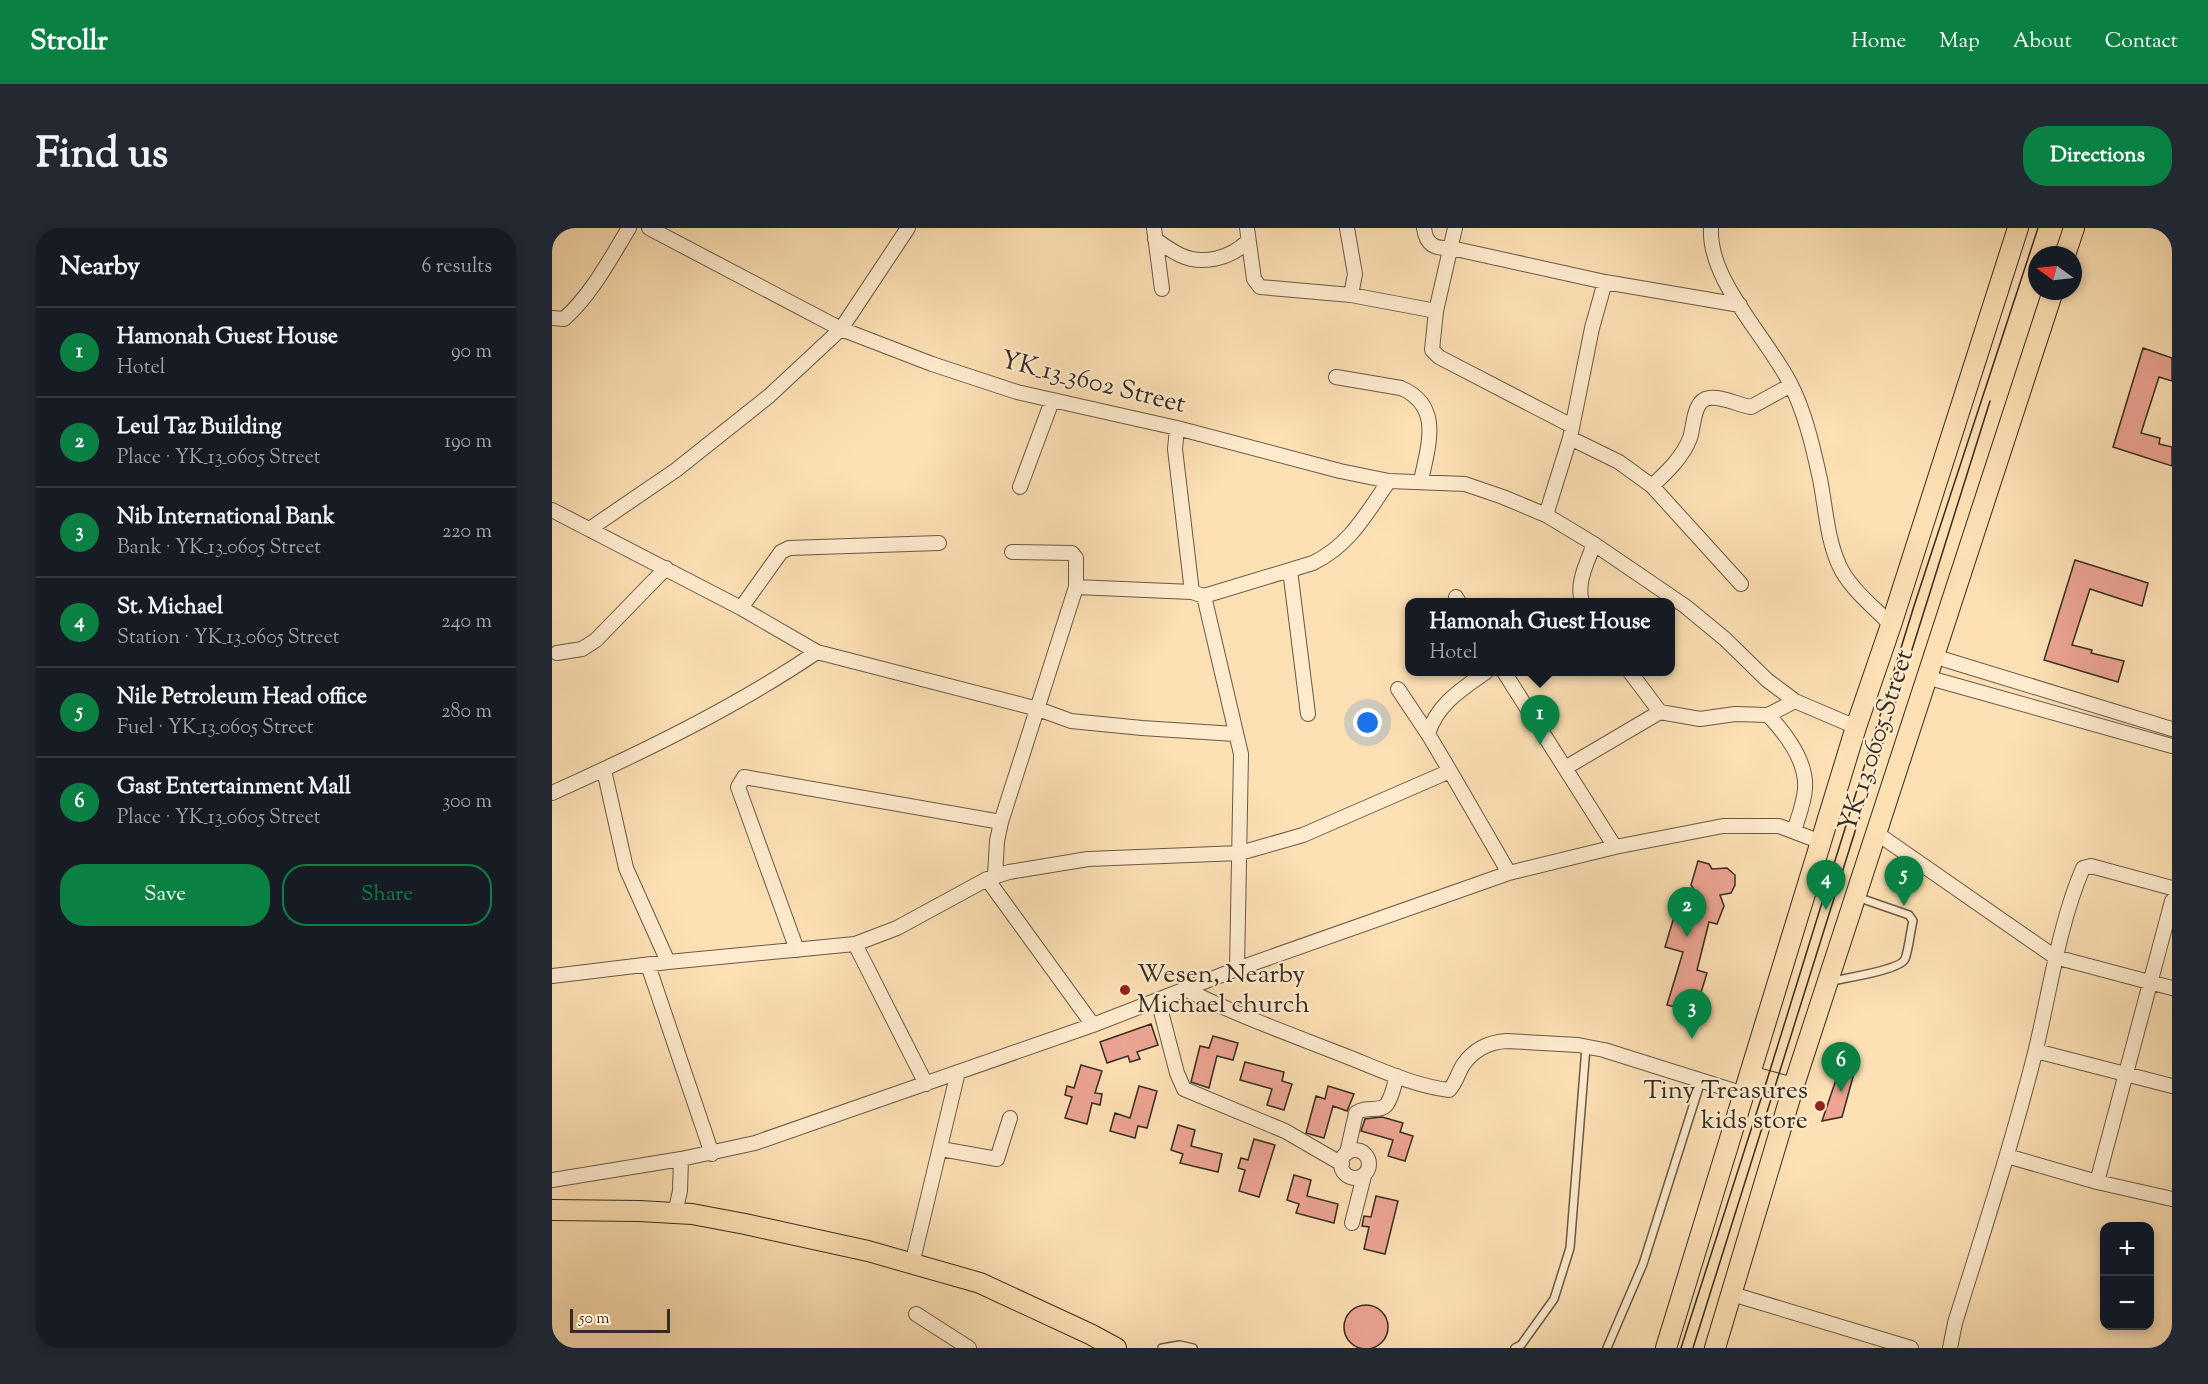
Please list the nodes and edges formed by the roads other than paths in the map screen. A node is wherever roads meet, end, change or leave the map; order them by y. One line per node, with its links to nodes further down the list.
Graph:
1 (629, 228): 20 (street)
2 (649, 228): 21 (street, YK_13_3602 Street)
3 (908, 228): 21 (street)
4 (1347, 228): 16 (street)
5 (1424, 228): 13 (street)
6 (1455, 228): 13 (street)
7 (1711, 228): 18 (street, YK_13_0605 Street)
8 (2018, 228): 46 (main road, YK_13_0605 Street)
9 (2074, 228): 12 (main road)
10 (1155, 234): 11 (street); 15 (street)
11 (1248, 235): 16 (street)
12 (2068, 246)
13 (1451, 248): 14 (street); 19 (street)
14 (1605, 282): 18 (street); 26 (street)
15 (1161, 289)
16 (1351, 295): 19 (street)
17 (2050, 300): 49 (main road, YK_13_0605 Street)
18 (1740, 305): 23 (street, YK_13_0605 Street)
19 (1436, 311): 26 (street)
20 (553, 321)
21 (841, 328): 24 (street, YK_13_3602 Street); 33 (street)
22 (1336, 377): 28 (street)
23 (1791, 385): 29 (street); 46 (street, YK_13_0605 Street)
24 (1052, 401): 25 (street, YK_13_3602 Street); 30 (street)
25 (1177, 428): 27 (street, YK_13_3602 Street); 41 (street)
26 (1570, 436): 29 (street); 32 (street)
27 (1389, 481): 28 (street, YK_13_3602 Street); 38 (street)
28 (1422, 481): 32 (street, YK_13_3602 Street)
29 (1652, 486): 39 (street)
30 (1020, 487)
31 (552, 510): 33 (street)
32 (1546, 515): 35 (street, YK_13_3602 Street)
33 (591, 528): 37 (street)
34 (939, 543): 45 (street)
35 (1594, 544): 42 (street); 43 (street, YK_13_3602 Street)
36 (1012, 552): 40 (street)
37 (666, 568): 45 (street); 48 (street)
38 (1290, 570): 41 (street); 58 (street)
39 (1741, 584)
40 (1077, 587): 41 (street); 56 (street)
41 (1198, 594): 62 (street)
42 (1581, 598)
43 (1672, 598)
44 (1675, 600): 55 (street, YK_13_3602 Street)
45 (741, 608): 47 (street)
46 (1891, 625): 60 (main road, YK_13_0605 Street)
47 (817, 652): 56 (street); 66 (street)
48 (557, 653)
49 (1933, 656): 53 (main road, YK_13_0605 Street); 61 (street)
50 (1481, 676): 63 (street)
51 (1507, 676): 65 (street)
52 (1633, 676): 57 (street)
53 (1926, 677): 64 (street); 71 (main road, YK_13_0605 Street)
54 (1398, 689): 63 (street)
55 (1795, 701): 59 (street); 60 (street, YK_13_3602 Street)
56 (1038, 709): 62 (street); 69 (street)
57 (1660, 712): 59 (street); 65 (street)
58 (1308, 714)
59 (1768, 715): 70 (street)
60 (1856, 727): 72 (main road, YK_13_0605 Street)
61 (2172, 729)
62 (1235, 734): 74 (street)
63 (1428, 734): 67 (street)
64 (2172, 746)
65 (1565, 768): 73 (street)
66 (604, 770): 68 (street); 83 (street)
67 (1450, 771): 74 (street); 75 (street)
68 (552, 793)
69 (1001, 822): 76 (street); 81 (street)
70 (1794, 831): 72 (street); 73 (street)
71 (1875, 832): 78 (main road, YK_13_0605 Street); 82 (street)
72 (1821, 842): 100 (main road, YK_13_0605 Street)
73 (1615, 847): 75 (street)
74 (1240, 853): 76 (street); 85 (street)
75 (1509, 873): 85 (street)
76 (991, 878): 80 (street); 92 (street)
77 (2172, 888): 82 (street)
78 (1854, 897): 87 (main road, YK_13_0605 Street); 87 (lane)
79 (2172, 902): 88 (street)
80 (855, 944): 81 (street); 99 (street)
81 (797, 950): 83 (street)
82 (2055, 957): 88 (street); 94 (street)
83 (668, 962): 84 (street)
84 (648, 965): 86 (street); 105 (street)
85 (1237, 969): 90 (street)
86 (552, 976)
87 (1827, 982): 102 (main road, YK_13_0605 Street)
88 (2151, 982): 89 (street); 96 (street)
89 (2172, 988)
90 (1185, 989): 91 (street); 97 (street)
91 (1158, 1000): 92 (street); 108 (street)
92 (1093, 1025): 95 (street)
93 (1586, 1047): 97 (street); 98 (street); 123 (lane)
94 (2036, 1051): 96 (street); 106 (street)
95 (958, 1072): 99 (street); 104 (street)
96 (2125, 1073): 101 (street); 111 (street)
97 (1397, 1076): 108 (street)
98 (1701, 1081): 100 (street); 124 (lane)
99 (926, 1084): 105 (street)
100 (1747, 1085): 102 (main road); 125 (main road, YK_13_0605 Street)
101 (2172, 1086)
102 (1793, 1088): 117 (main road, YK_13_0605 Street)
103 (1010, 1118): 104 (street)
104 (941, 1149): 116 (street)
105 (712, 1154): 107 (street)
106 (2007, 1156): 111 (street); 128 (street)
107 (681, 1159): 110 (street); 114 (street)
108 (1344, 1159): 109 (street); 109 (street)
109 (1364, 1176): 115 (street)
110 (552, 1180)
111 (2097, 1182): 112 (street)
112 (2172, 1199)
113 (552, 1210): 114 (main road)
114 (675, 1214): 116 (main road)
115 (1352, 1223)
116 (912, 1264): 120 (main road)
117 (1732, 1294): 126 (main road, YK_13_0605 Street); 127 (street)
118 (916, 1314): 119 (street)
119 (969, 1348)
120 (1116, 1348)
121 (1162, 1348): 122 (lane)
122 (1193, 1348)
123 (1515, 1348)
124 (1607, 1348)
125 (1666, 1348)
126 (1715, 1348)
127 (1911, 1348)
128 (1950, 1348)

